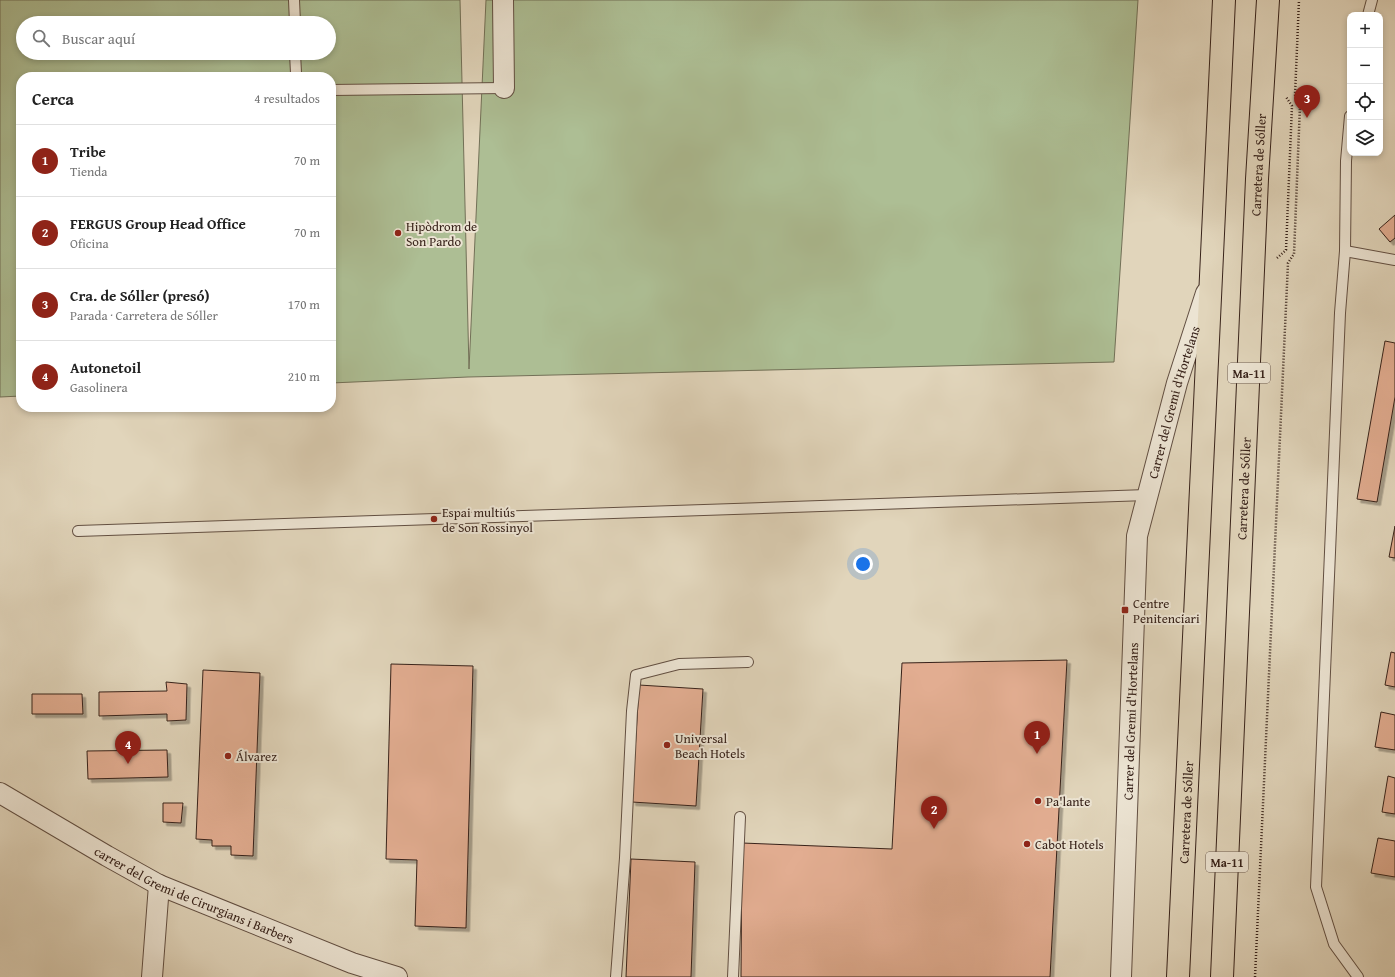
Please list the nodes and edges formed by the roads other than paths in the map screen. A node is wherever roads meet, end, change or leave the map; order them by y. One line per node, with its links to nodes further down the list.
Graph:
1 (294, 0): 7 (lane)
2 (504, 0): 10 (street)
3 (1224, 0): 15 (main road, Carretera de Sóller)
4 (1268, 0): 28 (main road, Carretera de Sóller / Ma-11)
5 (1372, 0): 6 (lane)
6 (1369, 12)
7 (295, 16)
8 (295, 60): 9 (lane)
9 (296, 72)
10 (504, 88): 11 (lane)
11 (336, 90)
12 (1350, 120): 13 (lane)
13 (1345, 251): 14 (lane); 29 (lane)
14 (1395, 260)
15 (1210, 283): 16 (street, Carrer del Gremi d'Hortelans); 27 (main road, Carretera de Sóller)
16 (1147, 495): 17 (lane); 26 (street, Carrer del Gremi d'Hortelans)
17 (78, 532)
18 (748, 662): 24 (lane)
19 (0, 793): 21 (street, carrer del Gremi de Cirurgians i Barbers)
20 (740, 817): 25 (lane)
21 (159, 885): 22 (street); 23 (street, carrer del Gremi de Cirurgians i Barbers)
22 (152, 977)
23 (397, 977)
24 (616, 977)
25 (733, 977)
26 (1121, 977)
27 (1178, 977)
28 (1222, 977)
29 (1358, 977)

